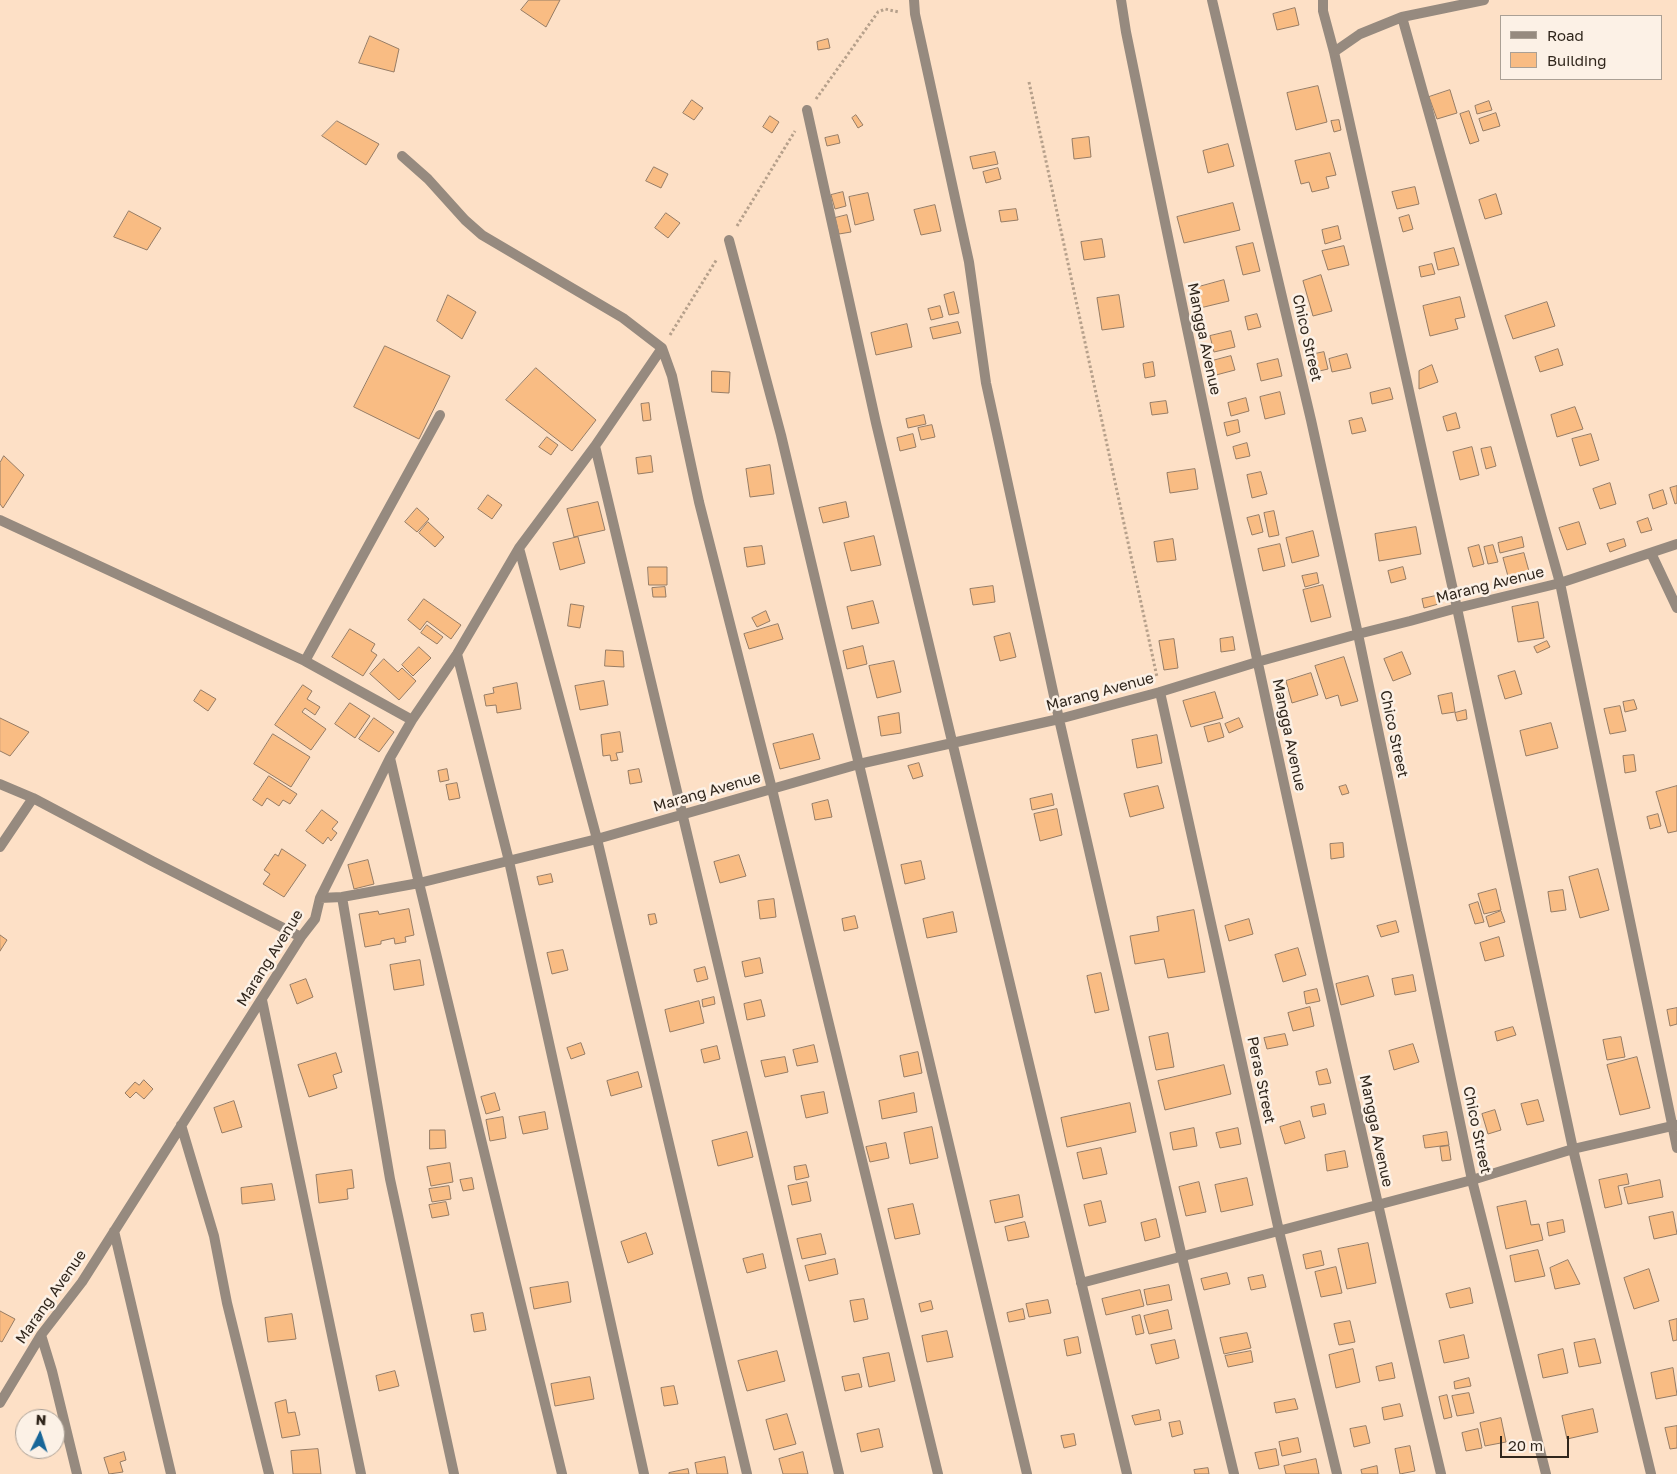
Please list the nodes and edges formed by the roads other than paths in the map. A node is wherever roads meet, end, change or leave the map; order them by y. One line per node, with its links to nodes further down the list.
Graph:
1 (914, 0): 26 (street)
2 (1121, 0): 24 (street, Mangga Avenue)
3 (1212, 0): 21 (street, Chico Street)
4 (1323, 0): 7 (street)
5 (1484, 0): 6 (street)
6 (1402, 17): 7 (street); 18 (street)
7 (1334, 52): 19 (street)
8 (807, 110): 28 (street)
9 (402, 156): 11 (street)
10 (730, 240): 30 (street)
11 (662, 348): 13 (street); 32 (street)
12 (440, 415): 23 (street)
13 (595, 446): 16 (street); 34 (street)
14 (0, 520): 23 (street)
15 (1677, 544): 17 (street, Marang Avenue)
16 (518, 548): 22 (street); 35 (street)
17 (1651, 553): 18 (street, Marang Avenue); 20 (street)
18 (1560, 583): 19 (street, Marang Avenue); 44 (street)
19 (1456, 608): 21 (street, Marang Avenue); 46 (street)
20 (1677, 608)
21 (1358, 634): 24 (street, Marang Avenue); 47 (street, Chico Street)
22 (457, 654): 27 (street); 37 (street)
23 (305, 661): 27 (street)
24 (1257, 662): 25 (street, Marang Avenue); 48 (street, Mangga Avenue)
25 (1160, 692): 26 (street, Marang Avenue); 50 (street, Peras Street)
26 (1060, 719): 28 (street, Marang Avenue); 51 (street)
27 (412, 720): 29 (street)
28 (952, 743): 30 (street, Marang Avenue); 52 (street)
29 (390, 758): 38 (street); 40 (street)
30 (859, 764): 32 (street, Marang Avenue); 65 (street)
31 (0, 784): 33 (street)
32 (772, 789): 34 (street, Marang Avenue); 64 (street)
33 (33, 798): 36 (street); 41 (street)
34 (684, 815): 35 (street, Marang Avenue); 63 (street)
35 (597, 839): 37 (street, Marang Avenue); 62 (street)
36 (0, 847)
37 (509, 861): 38 (street, Marang Avenue); 61 (street)
38 (419, 883): 39 (street, Marang Avenue); 60 (street)
39 (342, 897): 40 (street, Marang Avenue); 59 (street)
40 (320, 898): 41 (street, Marang Avenue)
41 (301, 937): 42 (street, Marang Avenue)
42 (262, 1000): 43 (street, Marang Avenue); 58 (street)
43 (181, 1125): 49 (street, Marang Avenue); 57 (street)
44 (1674, 1125): 45 (street); 46 (street)
45 (1677, 1148)
46 (1573, 1149): 47 (street); 71 (street)
47 (1472, 1180): 48 (street); 70 (street, Chico Street)
48 (1377, 1206): 50 (street); 69 (street, Mangga Avenue)
49 (114, 1231): 53 (street, Marang Avenue); 56 (street)
50 (1278, 1231): 51 (street); 68 (street, Peras Street)
51 (1182, 1257): 52 (street); 67 (street)
52 (1081, 1283): 66 (street)
53 (41, 1335): 54 (street, Marang Avenue); 55 (street)
54 (0, 1403)
55 (76, 1474)
56 (171, 1474)
57 (269, 1474)
58 (361, 1474)
59 (454, 1474)
60 (562, 1474)
61 (644, 1474)
62 (747, 1474)
63 (839, 1474)
64 (938, 1474)
65 (1028, 1474)
66 (1127, 1474)
67 (1234, 1474)
68 (1337, 1474)
69 (1440, 1474)
70 (1546, 1474)
71 (1651, 1474)

